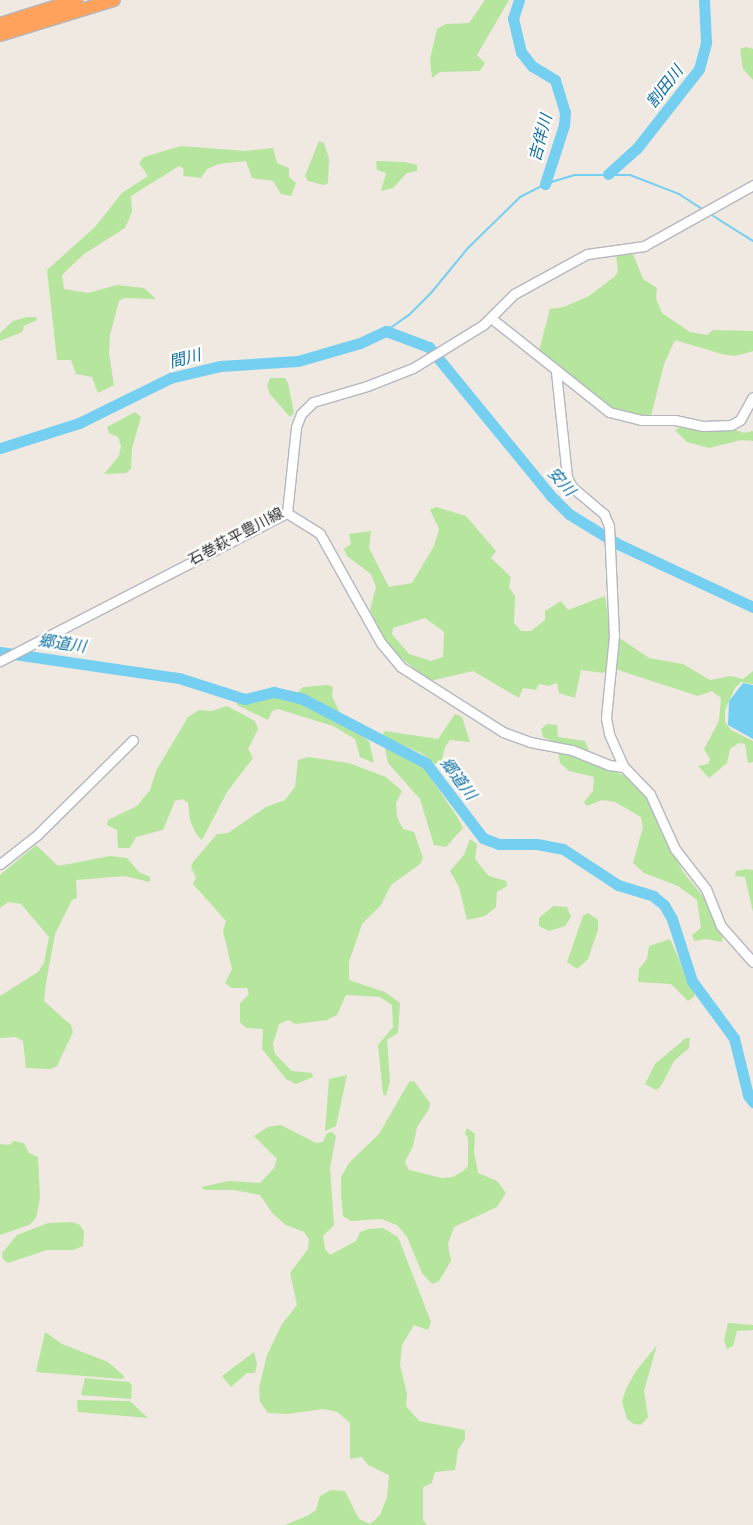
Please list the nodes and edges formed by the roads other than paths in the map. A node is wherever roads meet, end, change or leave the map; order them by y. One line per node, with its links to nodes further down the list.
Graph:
1 (76, 0): 3 (highway)
2 (114, 0): 3 (highway)
3 (2, 32)
4 (753, 185): 5 (street)
5 (491, 318): 6 (street); 8 (street, 石巻萩平豊川線)
6 (556, 372): 7 (street); 11 (street)
7 (753, 397)
8 (287, 514): 9 (street, 石巻萩平豊川線); 11 (street)
9 (2, 660)
10 (133, 740): 12 (street)
11 (624, 767): 13 (street)
12 (0, 864)
13 (753, 962)

